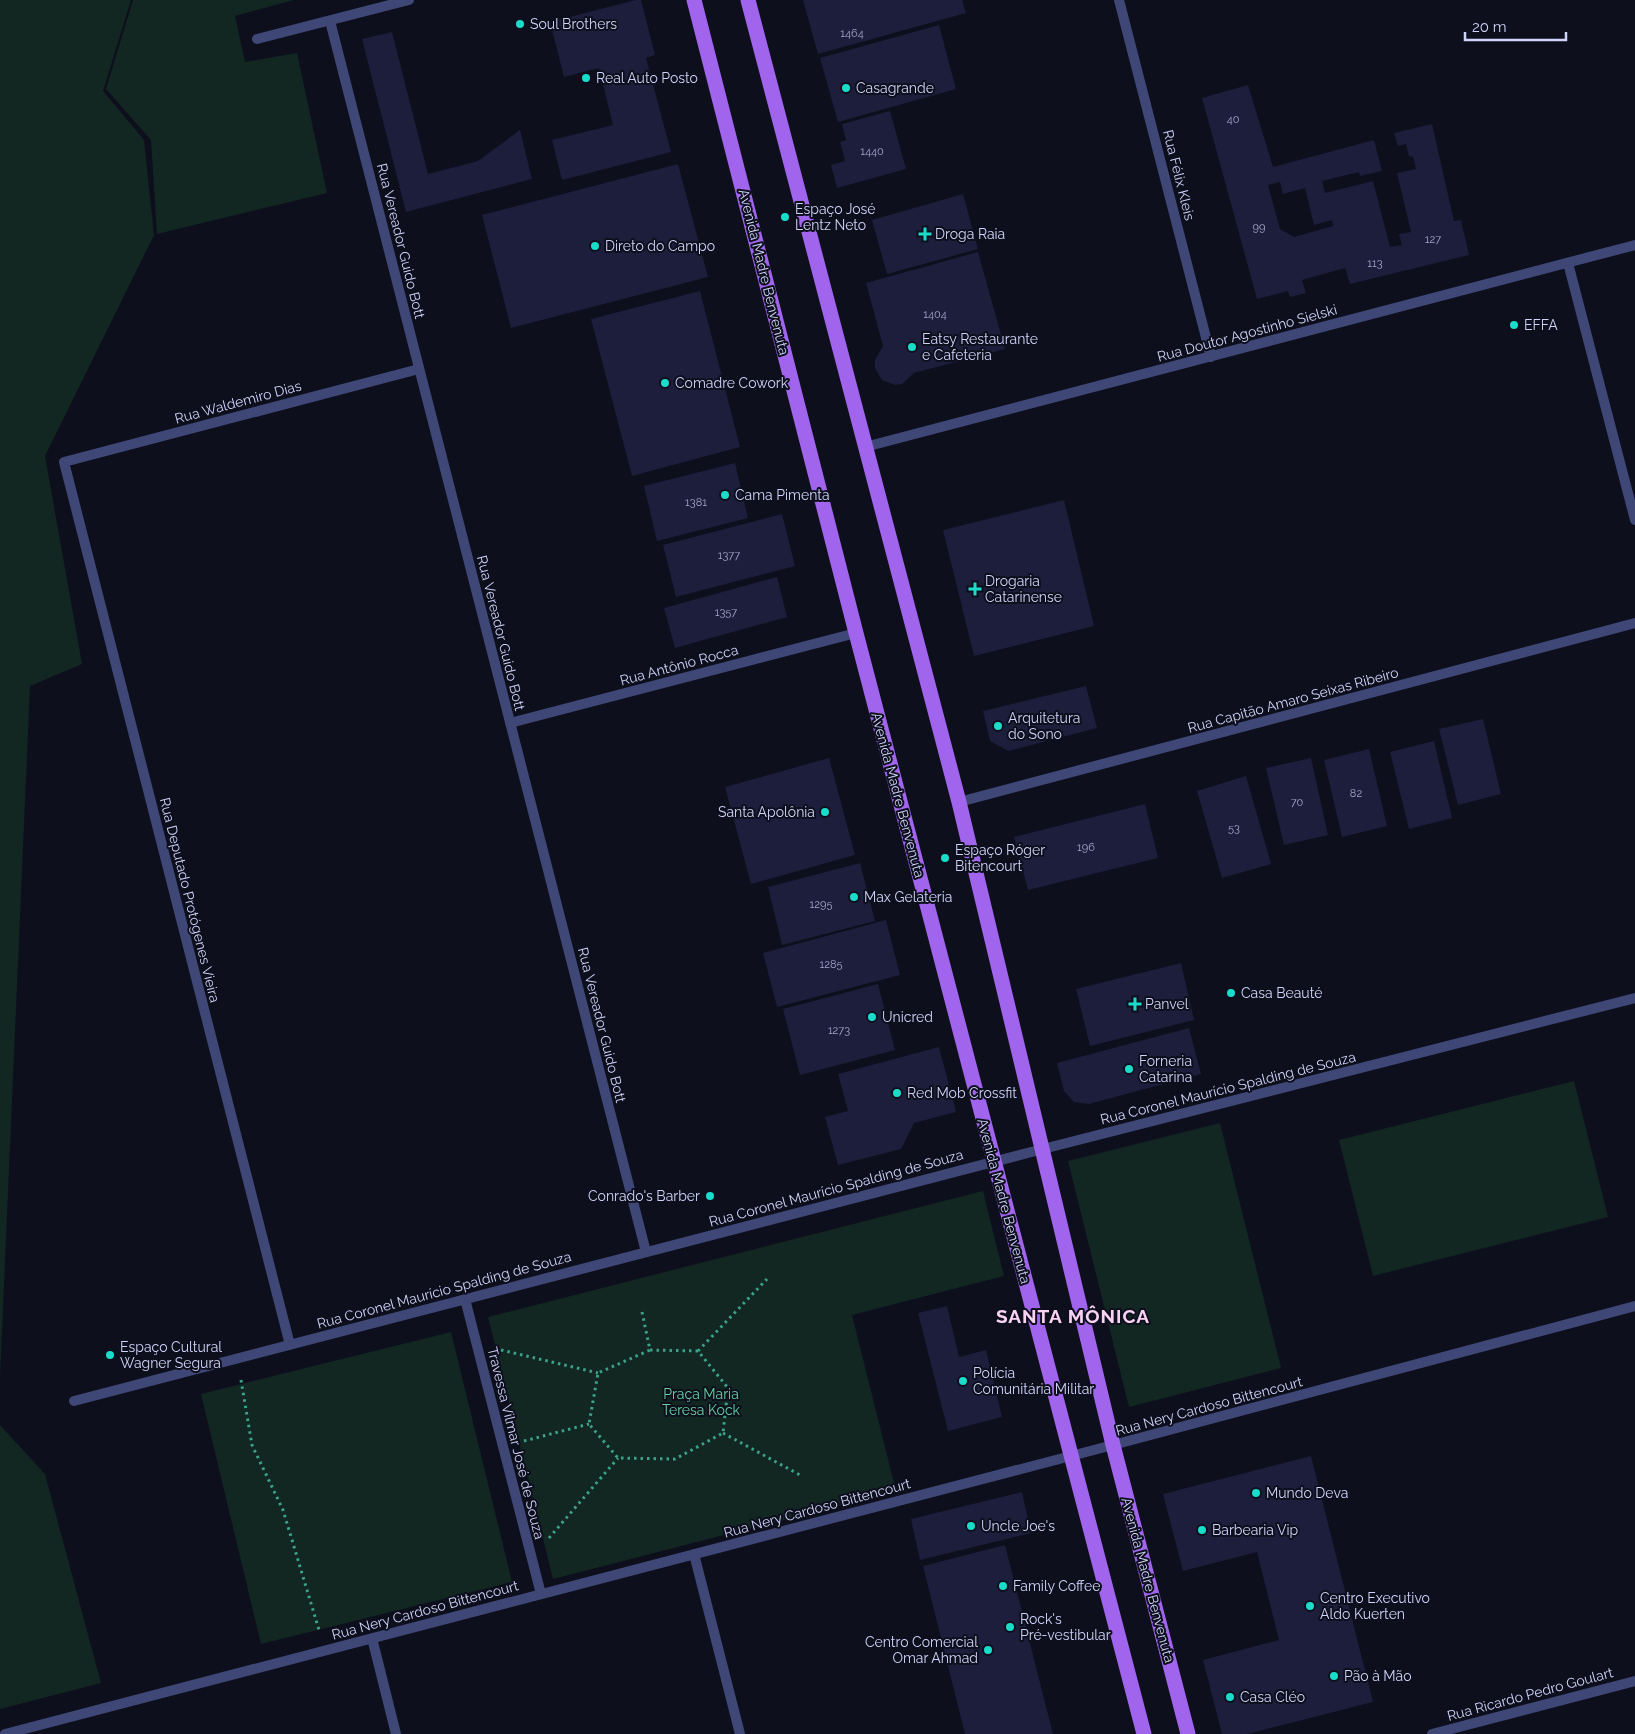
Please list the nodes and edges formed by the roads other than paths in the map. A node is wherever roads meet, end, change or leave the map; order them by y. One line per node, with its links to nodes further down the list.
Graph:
1 (409, 0): 5 (street)
2 (694, 0): 15 (main road, Avenida Madre Benvenuta)
3 (748, 0): 11 (main road, Avenida Madre Benvenuta)
4 (1121, 0): 9 (street, Rua Félix Kleis)
5 (330, 21): 6 (street); 10 (street, Rua Vereador Guido Bott)
6 (257, 40)
7 (1635, 245): 8 (street, Rua Doutor Agostinho Sielski)
8 (1568, 263): 9 (street, Rua Doutor Agostinho Sielski); 13 (street)
9 (1211, 357): 11 (street, Rua Doutor Agostinho Sielski)
10 (419, 369): 12 (street, Rua Waldemiro Dias); 16 (street, Rua Vereador Guido Bott)
11 (865, 447): 17 (main road, Avenida Madre Benvenuta)
12 (64, 462): 24 (street, Rua Deputado Protógenes Vieira)
13 (1635, 520)
14 (1635, 624): 17 (street, Rua Capitão Amaro Seixas Ribeiro)
15 (856, 633): 16 (street, Rua Antônio Rocca); 20 (main road, Avenida Madre Benvenuta)
16 (510, 723): 21 (street, Rua Vereador Guido Bott)
17 (959, 802): 19 (main road, Avenida Madre Benvenuta)
18 (1635, 998): 19 (street, Rua Coronel Maurício Spalding de Souza)
19 (1043, 1149): 20 (street, Rua Coronel Maurício Spalding de Souza); 26 (main road, Avenida Madre Benvenuta)
20 (993, 1162): 21 (street, Rua Coronel Maurício Spalding de Souza); 27 (main road, Avenida Madre Benvenuta)
21 (646, 1252): 22 (street, Rua Coronel Maurício Spalding de Souza)
22 (465, 1299): 24 (street, Rua Coronel Maurício Spalding de Souza); 29 (street, Travessa Vilmar José de Souza)
23 (1635, 1306): 26 (street, Rua Nery Cardoso Bittencourt)
24 (290, 1345): 25 (street, Rua Coronel Maurício Spalding de Souza)
25 (74, 1402)
26 (1113, 1445): 27 (street, Rua Nery Cardoso Bittencourt); 36 (main road, Avenida Madre Benvenuta)
27 (1070, 1456): 28 (street, Rua Nery Cardoso Bittencourt); 35 (main road, Avenida Madre Benvenuta)
28 (694, 1554): 29 (street, Rua Nery Cardoso Bittencourt); 34 (street)
29 (541, 1594): 30 (street, Rua Nery Cardoso Bittencourt)
30 (372, 1638): 32 (street, Rua Nery Cardoso Bittencourt); 33 (street)
31 (1635, 1681): 37 (street, Rua Ricardo Pedro Goulart)
32 (5, 1734)
33 (396, 1734)
34 (740, 1734)
35 (1144, 1734)
36 (1188, 1734)
37 (1432, 1734)

